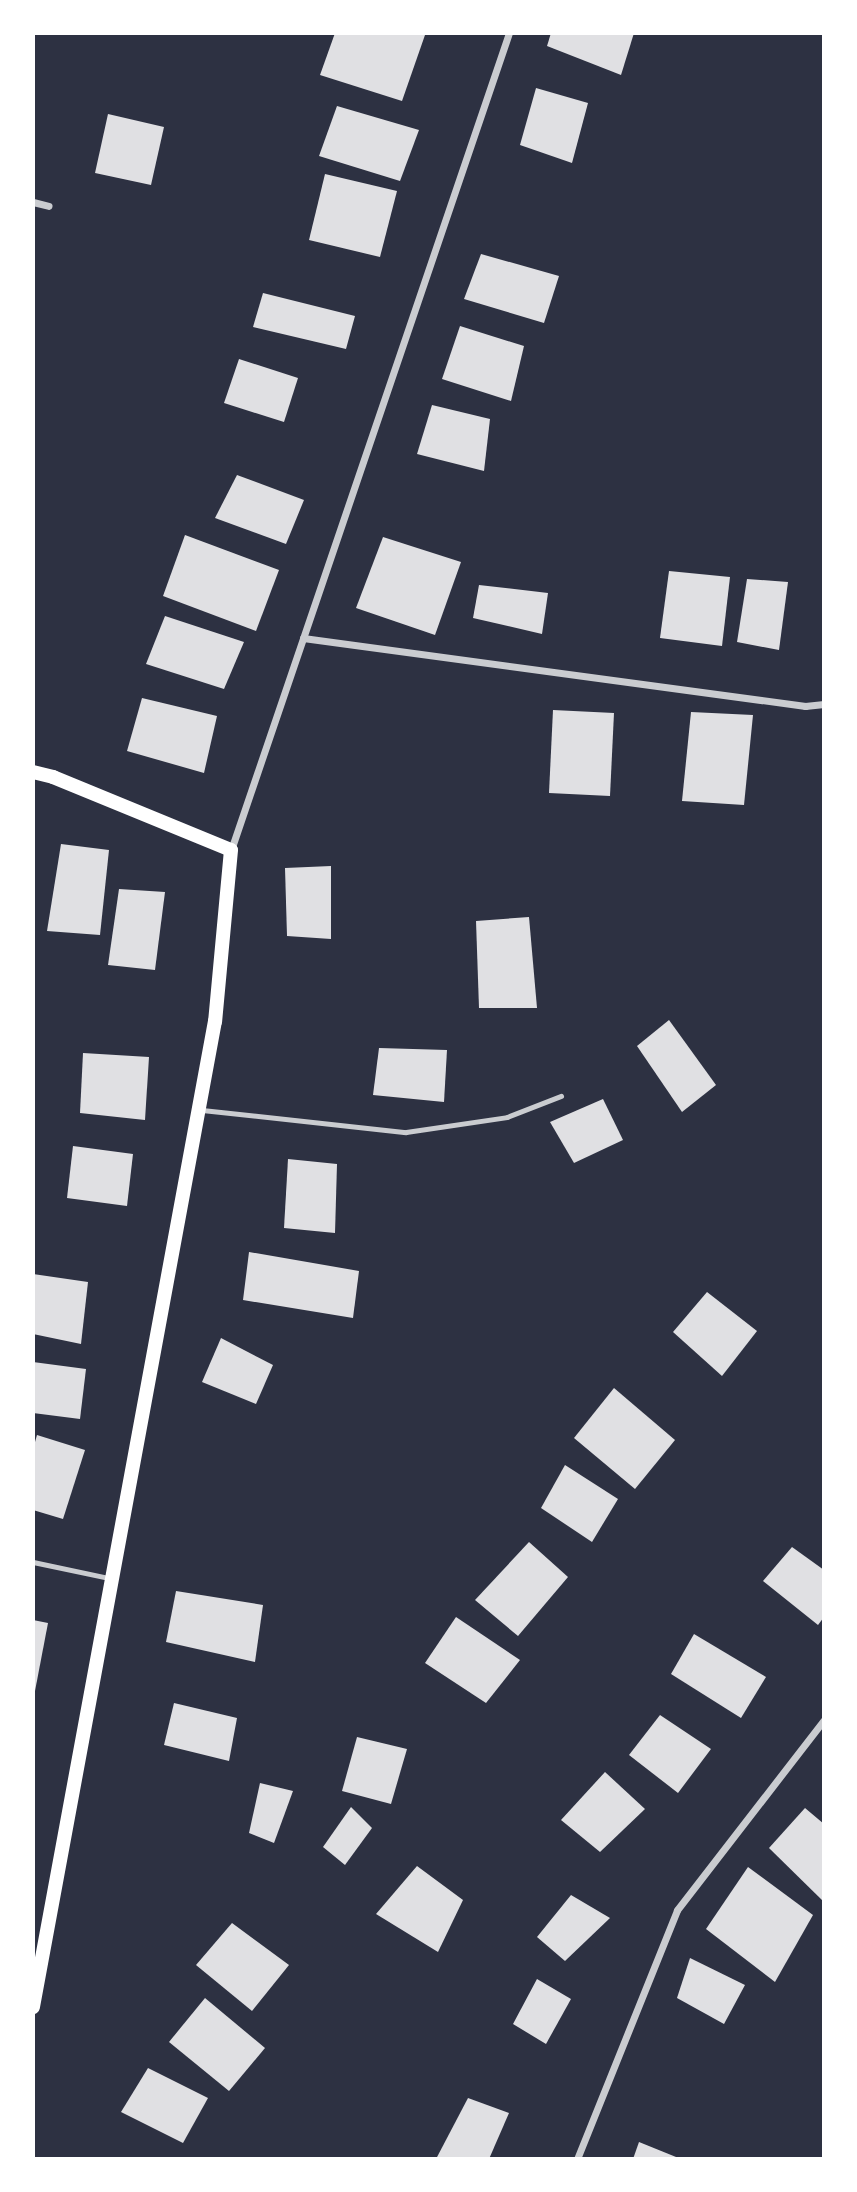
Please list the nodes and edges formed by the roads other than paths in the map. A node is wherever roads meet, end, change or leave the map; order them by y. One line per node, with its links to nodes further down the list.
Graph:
1 (509, 33): 4 (street)
2 (33, 202): 3 (street)
3 (49, 206)
4 (303, 638): 5 (street); 7 (street)
5 (824, 704)
6 (33, 772): 7 (main road)
7 (231, 850): 9 (main road)
8 (561, 1096): 9 (lane)
9 (198, 1110): 11 (main road)
10 (33, 1562): 11 (lane)
11 (112, 1579): 13 (main road)
12 (824, 1720): 14 (street)
13 (33, 2007)
14 (577, 2159)

